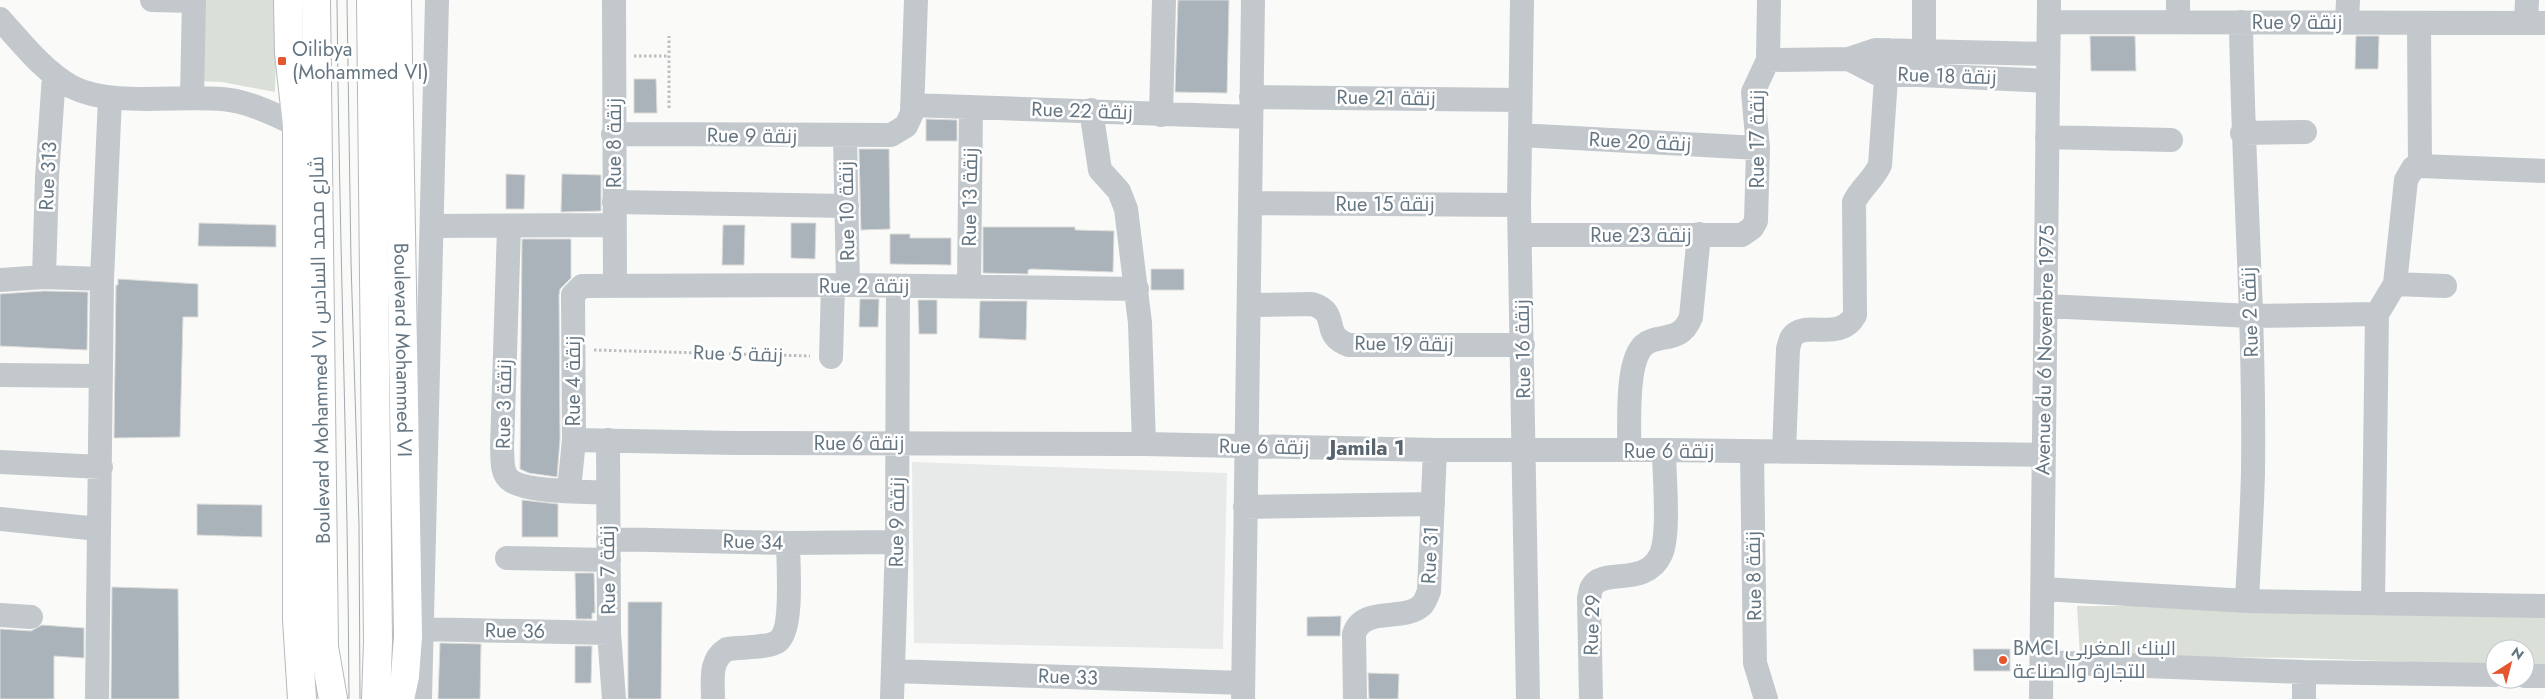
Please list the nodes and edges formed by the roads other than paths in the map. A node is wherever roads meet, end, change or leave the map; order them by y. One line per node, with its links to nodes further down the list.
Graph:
1 (152, 0): 14 (street)
2 (288, 0): 39 (main road)
3 (316, 0): 118 (main road, Boulevard Mohammed VI شارع محمد السادس)
4 (371, 0): 119 (main road)
5 (397, 0): 120 (main road, Boulevard Mohammed VI)
6 (436, 0): 56 (street, Boulevard Mohammed VI)
7 (614, 0): 42 (street, Rue 8 زنقة)
8 (916, 0): 34 (street)
9 (1164, 0): 38 (street)
10 (1253, 0): 36 (street)
11 (1522, 0): 33 (street, Rue 16 زنقة)
12 (1769, 0): 26 (street, Rue 17 زنقة)
13 (1924, 0): 23 (street)
14 (194, 1): 31 (street)
15 (2049, 11): 16 (street, Rue 9 زنقة); 24 (street, Avenue du 6 Novembre 1975)
16 (2178, 11): 20 (street, Rue 9 زنقة)
17 (2347, 11): 20 (street, Rue 9 زنقة); 21 (street, Rue 9 زنقة)
18 (2533, 15): 21 (street, Rue 9 زنقة)
19 (0, 19): 28 (street)
20 (2241, 22): 41 (street, Rue 2 زنقة)
21 (2419, 23): 48 (street)
22 (1888, 50): 23 (street, Rue 18 زنقة); 25 (street, Rue 18 زنقة); 27 (street)
23 (1924, 51): 24 (street, Rue 18 زنقة); 29 (street)
24 (2048, 54): 30 (street, Avenue du 6 Novembre 1975)
25 (1849, 59): 26 (street, Rue 18 زنقة); 27 (street, Rue 18 زنقة)
26 (1768, 60): 47 (street, Rue 17 زنقة)
27 (1888, 74): 29 (street, Rue 18 زنقة); 89 (street)
28 (54, 75): 32 (street); 60 (street, Rue 313)
29 (1924, 75): 30 (street, Rue 18 زنقة)
30 (2048, 80): 45 (street, Avenue du 6 Novembre 1975)
31 (192, 97): 32 (street); 39 (street)
32 (110, 98): 62 (street)
33 (1520, 100): 36 (street, Rue 21 زنقة); 43 (street, Rue 16 زنقة)
34 (912, 105): 35 (street, Rue 22 زنقة); 44 (street, Rue 9 زنقة)
35 (971, 107): 37 (street, Rue 22 زنقة); 68 (street, Rue 13 زنقة)
36 (1251, 107): 38 (street, Rue 22 زنقة); 51 (street)
37 (1091, 110): 38 (street, Rue 22 زنقة); 70 (street)
38 (1161, 115)
39 (297, 125): 117 (main road)
40 (2305, 132): 41 (street)
41 (2242, 133): 74 (street, Rue 2 زنقة)
42 (613, 134): 44 (street, Rue 9 زنقة); 50 (street, Rue 8 زنقة)
43 (1522, 135): 47 (street, Rue 20 زنقة); 52 (street, Rue 16 زنقة)
44 (845, 137): 53 (street, Rue 10 زنقة)
45 (2047, 137): 46 (street); 72 (street, Avenue du 6 Novembre 1975)
46 (2171, 140)
47 (1758, 148): 54 (street, Rue 17 زنقة)
48 (2420, 166): 49 (street); 63 (street)
49 (2545, 171)
50 (614, 202): 53 (street); 55 (street, Rue 8 زنقة)
51 (1250, 203): 52 (street, Rue 15 زنقة); 71 (street)
52 (1520, 205): 59 (street, Rue 16 زنقة)
53 (847, 206): 65 (street, Rue 10 زنقة)
54 (1756, 221): 58 (street, Rue 23 زنقة)
55 (614, 225): 57 (street); 66 (street, Rue 8 زنقة)
56 (433, 226): 57 (street); 109 (street, Boulevard Mohammed VI)
57 (509, 227): 93 (street, Rue 3 زنقة)
58 (1699, 234): 59 (street, Rue 23 زنقة); 85 (street)
59 (1520, 235): 75 (street, Rue 16 زنقة)
60 (44, 278): 61 (street); 62 (street)
61 (0, 280)
62 (102, 280): 78 (street)
63 (2395, 284): 69 (street); 73 (street)
64 (591, 285): 66 (street, Rue 2 زنقة); 79 (street, Rue 4 زنقة)
65 (841, 285): 66 (street, Rue 2 زنقة); 67 (street, Rue 2 زنقة); 76 (street)
66 (615, 286)
67 (898, 286): 68 (street, Rue 2 زنقة); 81 (street, Rue 9 زنقة)
68 (969, 286): 70 (street, Rue 2 زنقة)
69 (2445, 286)
70 (1137, 289): 82 (street)
71 (1248, 304): 75 (street, Rue 19 زنقة); 83 (street)
72 (2046, 306): 74 (street); 90 (street, Avenue du 6 Novembre 1975)
73 (2377, 314): 74 (street); 105 (street)
74 (2251, 316): 104 (street, Rue 2 زنقة)
75 (1523, 344): 87 (street, Rue 16 زنقة)
76 (831, 357)
77 (0, 375): 78 (street)
78 (102, 376): 92 (street)
79 (574, 440): 80 (street, Rue 6 زنقة); 93 (street, Rue 4 زنقة)
80 (608, 440): 81 (street, Rue 6 زنقة); 94 (street, Rue 7 زنقة)
81 (898, 443): 82 (street, Rue 6 زنقة); 99 (street, Rue 9 زنقة)
82 (1144, 444): 83 (street, Rue 6 زنقة)
83 (1246, 446): 84 (street, Rue 6 زنقة); 96 (street)
84 (1435, 450): 87 (street, Rue 6 زنقة); 95 (street, Rue 31)
85 (1629, 450): 86 (street, Rue 6 زنقة); 87 (street, Rue 6 زنقة)
86 (1664, 450): 88 (street, Rue 6 زنقة); 127 (street, Rue 29)
87 (1526, 451): 126 (street, Rue 16 زنقة)
88 (1752, 452): 89 (street, Rue 6 زنقة); 128 (street, Rue 8 زنقة)
89 (1784, 452): 90 (street, Rue 6 زنقة)
90 (2044, 455): 103 (street, Avenue du 6 Novembre 1975)
91 (0, 462): 92 (street)
92 (101, 466): 98 (street)
93 (569, 490): 94 (street, Rue 3 زنقة)
94 (607, 493): 101 (street, Rue 7 زنقة)
95 (1433, 504): 96 (street); 125 (street, Rue 31)
96 (1245, 507): 115 (street)
97 (0, 519): 98 (street)
98 (98, 528): 116 (street)
99 (897, 542): 100 (street, Rue 34); 112 (street, Rue 9 زنقة)
100 (788, 543): 101 (street, Rue 34); 123 (street)
101 (609, 549): 102 (street, Rue 34); 110 (street, Rue 7 زنقة)
102 (507, 558)
103 (2043, 589): 104 (street); 111 (street, Avenue du 6 Novembre 1975)
104 (2247, 601): 105 (street)
105 (2373, 603): 106 (street)
106 (2545, 606)
107 (0, 615): 108 (street)
108 (31, 617)
109 (421, 628): 110 (street, Rue 36); 121 (street, Boulevard Mohammed VI)
110 (609, 633): 122 (street, Rue 7 زنقة)
111 (2042, 662): 113 (street); 129 (street, Avenue du 6 Novembre 1975)
112 (893, 671): 115 (street, Rue 33); 124 (street, Rue 9 زنقة)
113 (2304, 672): 114 (street); 130 (street)
114 (2485, 675)
115 (1243, 691)
116 (97, 699)
117 (302, 699)
118 (333, 699)
119 (376, 699)
120 (400, 699)
121 (420, 699)
122 (614, 699)
123 (713, 699)
124 (892, 699)
125 (1355, 699)
126 (1528, 699)
127 (1591, 699)
128 (1766, 699)
129 (2041, 699)
130 (2304, 699)

